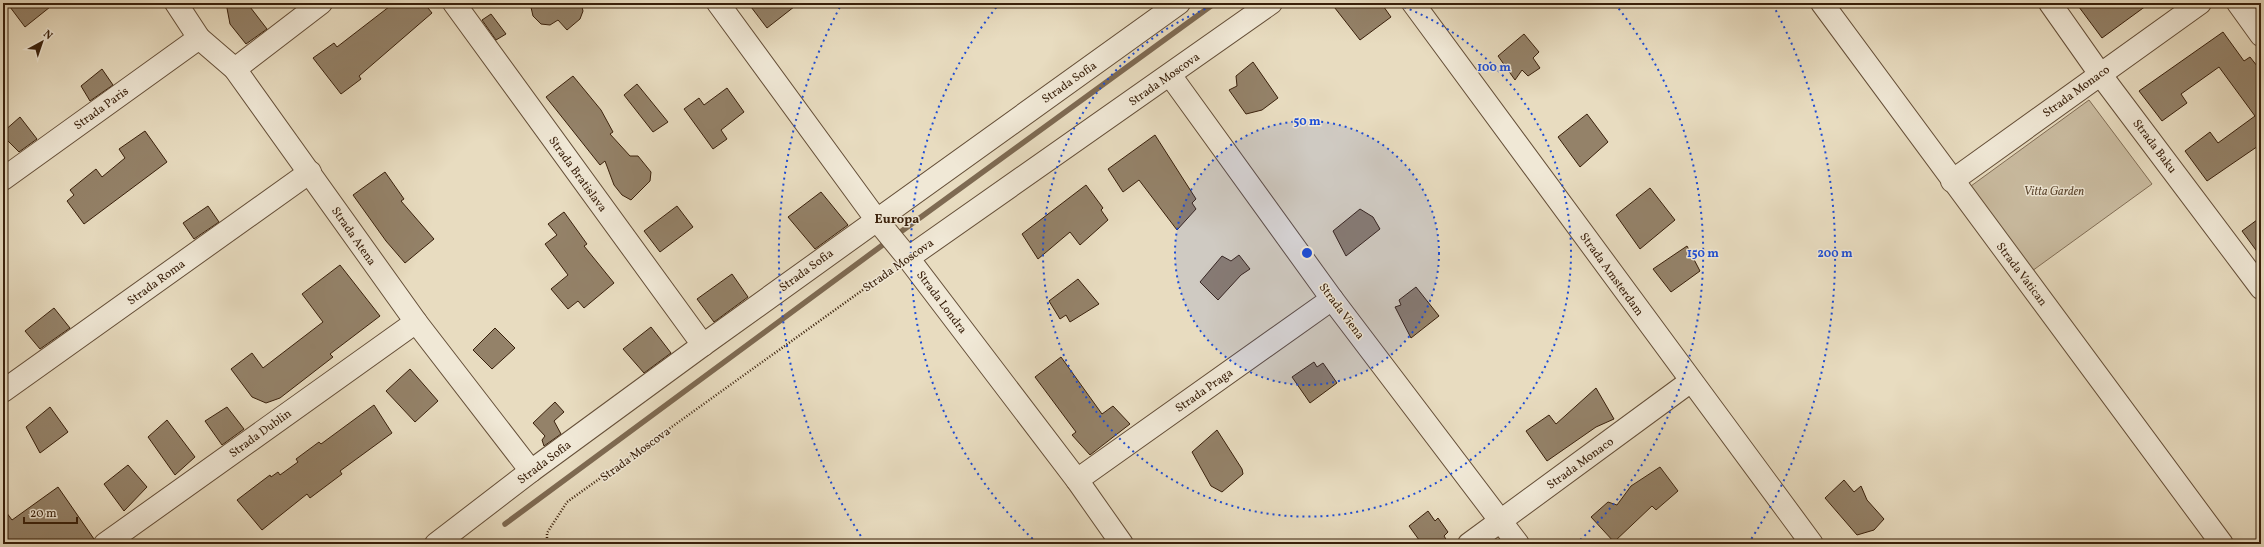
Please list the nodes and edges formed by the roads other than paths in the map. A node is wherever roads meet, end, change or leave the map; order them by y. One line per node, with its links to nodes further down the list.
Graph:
1 (176, 3): 13 (street, Strada Atena)
2 (321, 3): 14 (street)
3 (454, 3): 25 (street, Strada Bratislava)
4 (718, 3): 20 (street, Strada Londra)
5 (1270, 3): 16 (street, Strada Moscova)
6 (1413, 3): 26 (street, Strada Amsterdam)
7 (1822, 3): 19 (street, Strada Vatican)
8 (2050, 3): 15 (street, Strada Baku)
9 (2200, 3): 15 (street, Strada Monaco)
10 (2238, 3): 12 (street)
11 (1170, 6): 20 (street, Strada Sofia)
12 (2261, 35)
13 (199, 38): 14 (street, Strada Atena); 18 (street, Strada Paris)
14 (235, 70): 17 (street, Strada Atena)
15 (2100, 74): 19 (street, Strada Monaco); 22 (street, Strada Baku)
16 (1170, 75): 21 (street, Strada Moscova); 23 (street, Strada Viena)
17 (310, 172): 24 (street, Strada Atena); 27 (street, Strada Roma)
18 (3, 179)
19 (1952, 180): 37 (street, Strada Vatican)
20 (881, 224): 21 (street, Strada Londra); 25 (street, Strada Sofia)
21 (903, 252): 29 (street, Strada Londra)
22 (2261, 288)
23 (1332, 299): 29 (street, Strada Praga); 30 (street, Strada Viena)
24 (416, 322): 28 (street, Strada Atena); 31 (street, Strada Dublin)
25 (703, 345): 28 (street, Strada Sofia)
26 (1691, 381): 30 (street, Strada Monaco); 36 (street, Strada Amsterdam)
27 (3, 391)
28 (531, 471): 32 (street, Strada Sofia)
29 (1077, 480): 33 (street, Strada Londra)
30 (1502, 520): 34 (street, Strada Monaco); 35 (street, Strada Viena)
31 (105, 544)
32 (436, 544)
33 (1122, 544)
34 (1469, 544)
35 (1518, 544)
36 (1812, 544)
37 (2222, 544)

